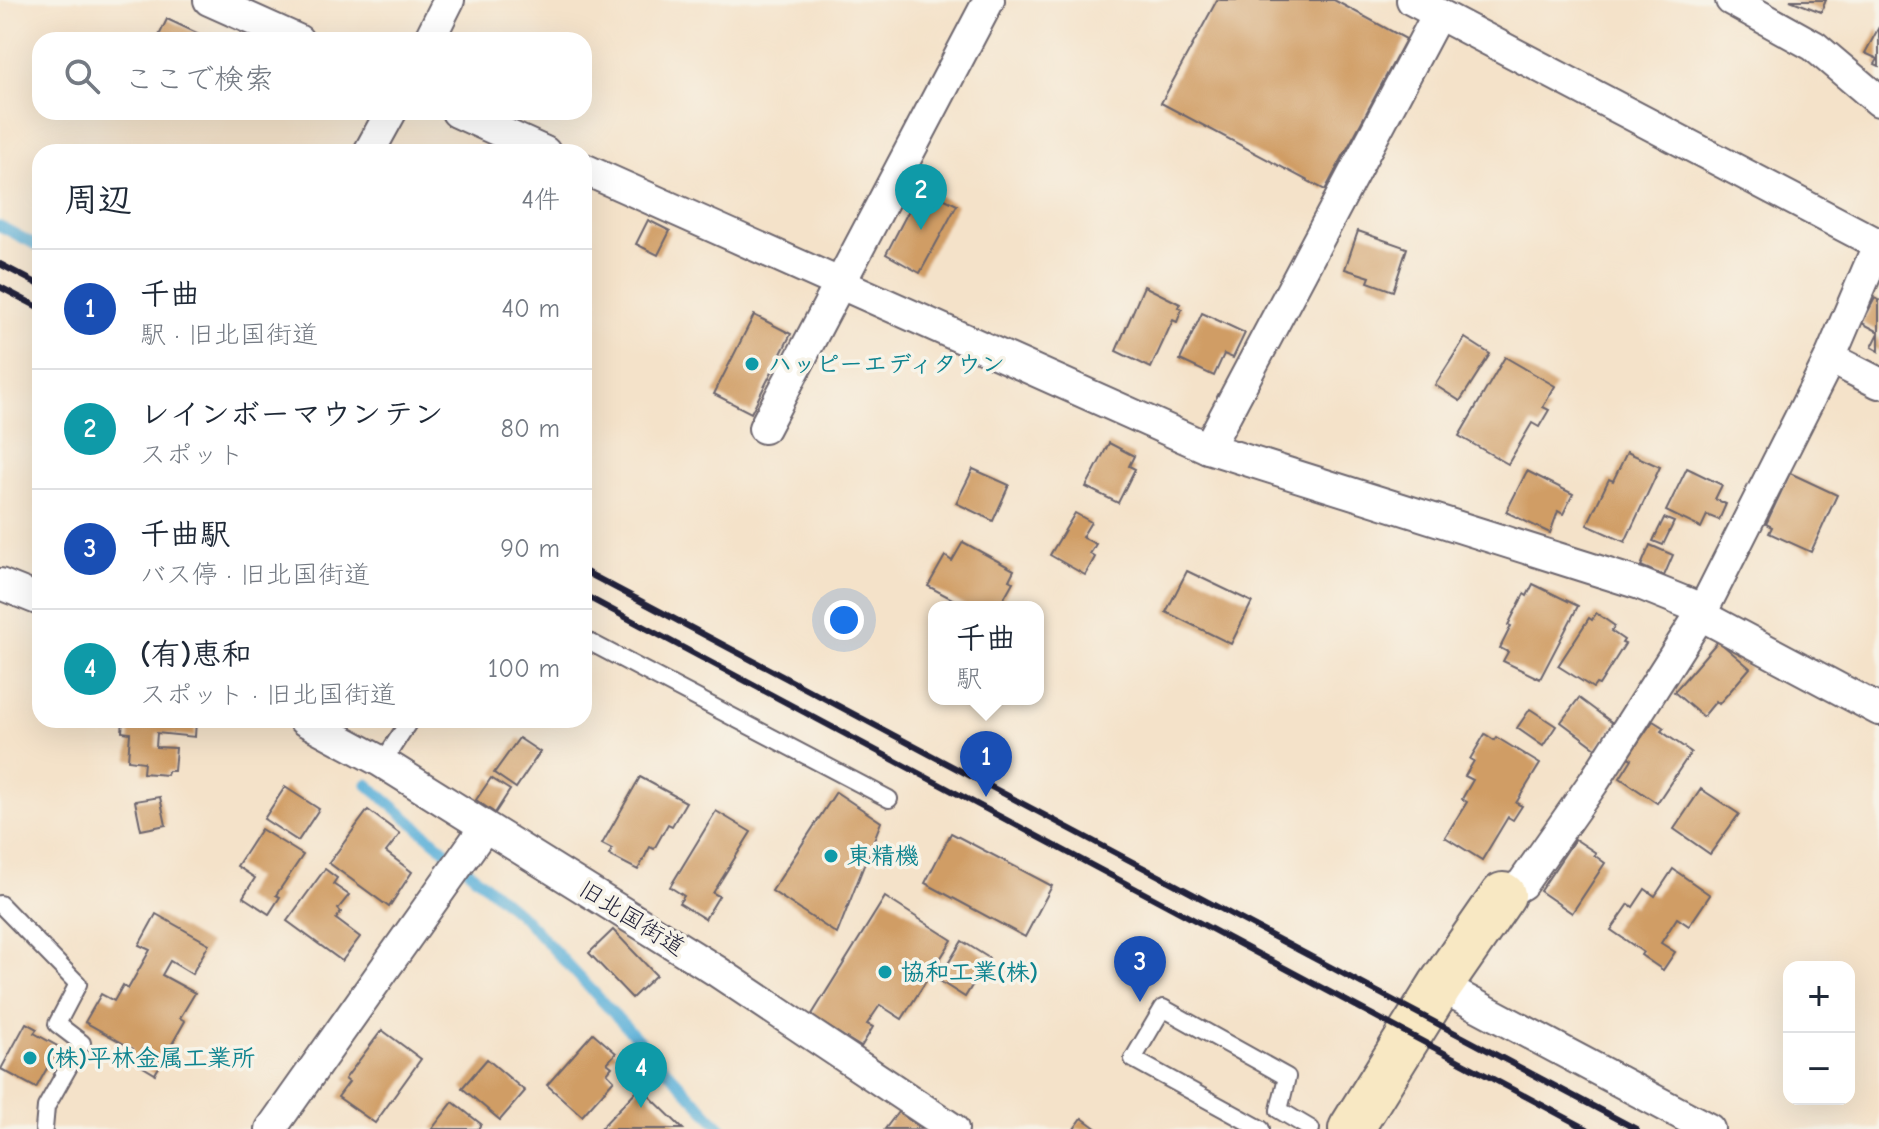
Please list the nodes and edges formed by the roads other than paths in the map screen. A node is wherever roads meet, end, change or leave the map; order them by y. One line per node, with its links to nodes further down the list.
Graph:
1 (209, 0): 6 (street)
2 (449, 0): 7 (street)
3 (989, 0): 15 (street)
4 (1731, 0): 8 (street)
5 (1425, 7): 14 (street); 19 (street)
6 (280, 32)
7 (433, 32)
8 (1879, 101)
9 (387, 120): 11 (street)
10 (475, 120): 12 (street)
11 (373, 144)
12 (527, 144)
13 (592, 173): 15 (street)
14 (1879, 244): 16 (street)
15 (840, 285): 18 (street); 19 (street)
16 (1830, 358): 17 (street); 22 (street)
17 (1879, 383)
18 (764, 428)
19 (1208, 448): 22 (street)
20 (0, 584): 21 (street)
21 (32, 597)
22 (1702, 612): 24 (street); 30 (street)
23 (592, 643): 28 (lane)
24 (1879, 710)
25 (319, 728): 27 (street, 旧北国街道)
26 (405, 728): 27 (lane)
27 (382, 763): 29 (street, 旧北国街道)
28 (889, 799)
29 (478, 838): 34 (street); 35 (street, 旧北国街道)
30 (1503, 895): 32 (street)
31 (0, 904): 33 (lane)
32 (1440, 986): 38 (street); 39 (street)
33 (44, 1129)
34 (271, 1129)
35 (953, 1129)
36 (1261, 1129): 37 (lane)
37 (1311, 1129)
38 (1351, 1129)
39 (1709, 1129)

